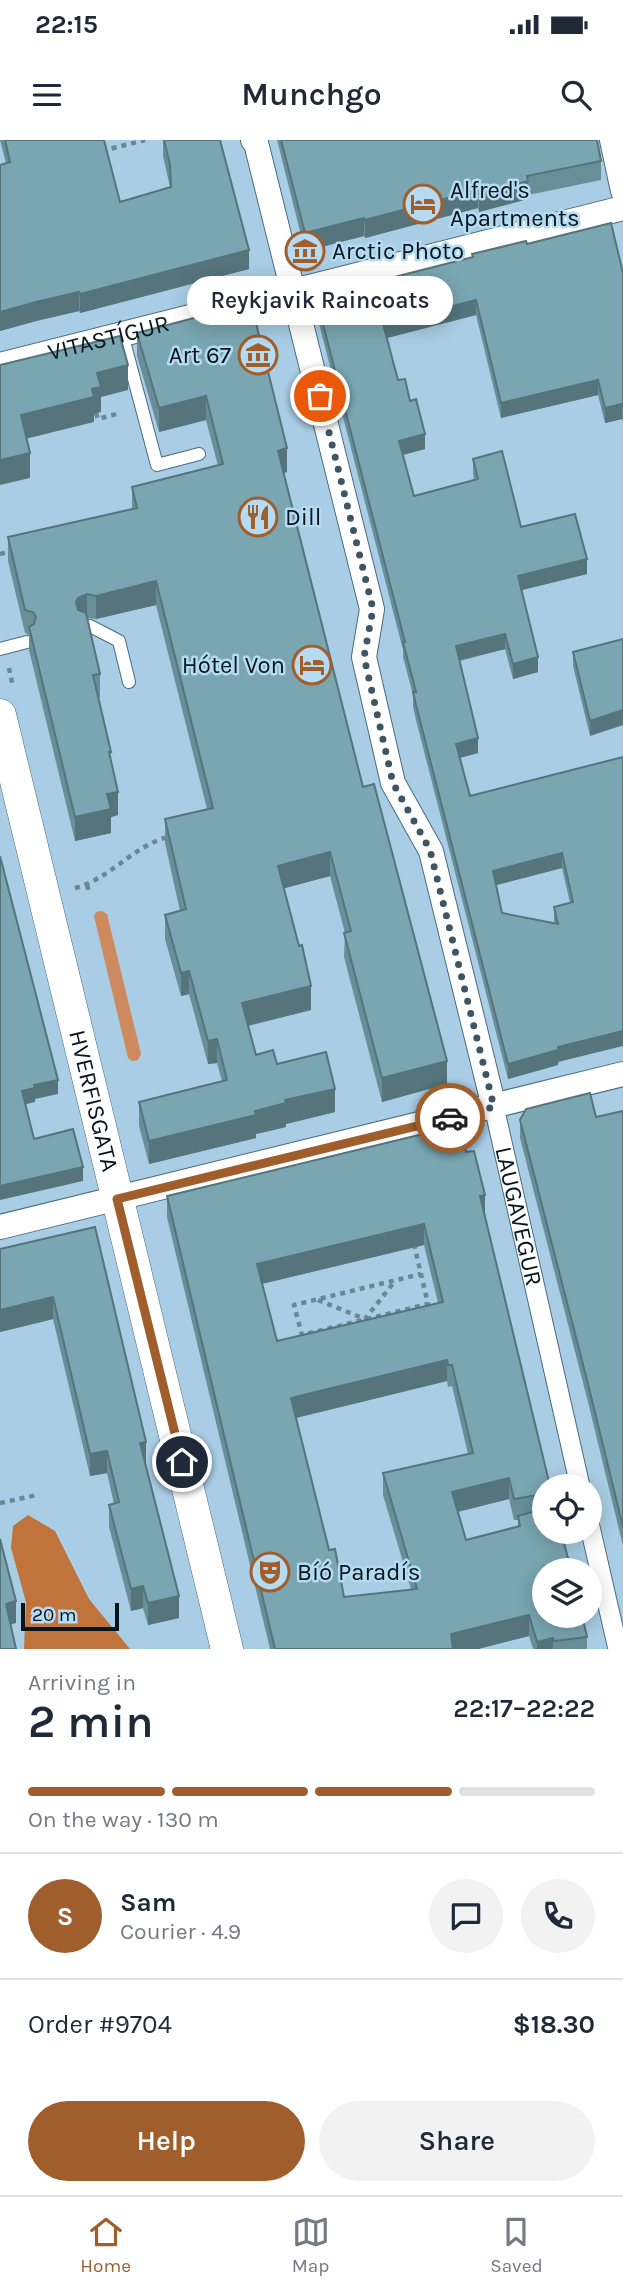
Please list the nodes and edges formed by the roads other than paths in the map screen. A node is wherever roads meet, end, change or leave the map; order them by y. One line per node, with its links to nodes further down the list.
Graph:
1 (253, 140): 5 (street, LAUGAVEGUR)
2 (611, 140): 3 (street)
3 (623, 191)
4 (623, 208): 5 (street, VITASTÍGUR)
5 (293, 291): 6 (street, VITASTÍGUR); 15 (street, LAUGAVEGUR)
6 (122, 334): 7 (street, VITASTÍGUR); 8 (lane)
7 (0, 365)
8 (199, 454)
9 (84, 628): 12 (lane)
10 (27, 642): 11 (lane)
11 (0, 649)
12 (129, 682)
13 (0, 715): 16 (street, HVERFISGATA)
14 (623, 1074): 15 (street)
15 (494, 1107): 16 (street); 18 (street, LAUGAVEGUR)
16 (117, 1199): 17 (street); 20 (street, HVERFISGATA)
17 (0, 1227)
18 (577, 1474)
19 (594, 1544): 21 (street)
20 (227, 1649)
21 (618, 1649)

